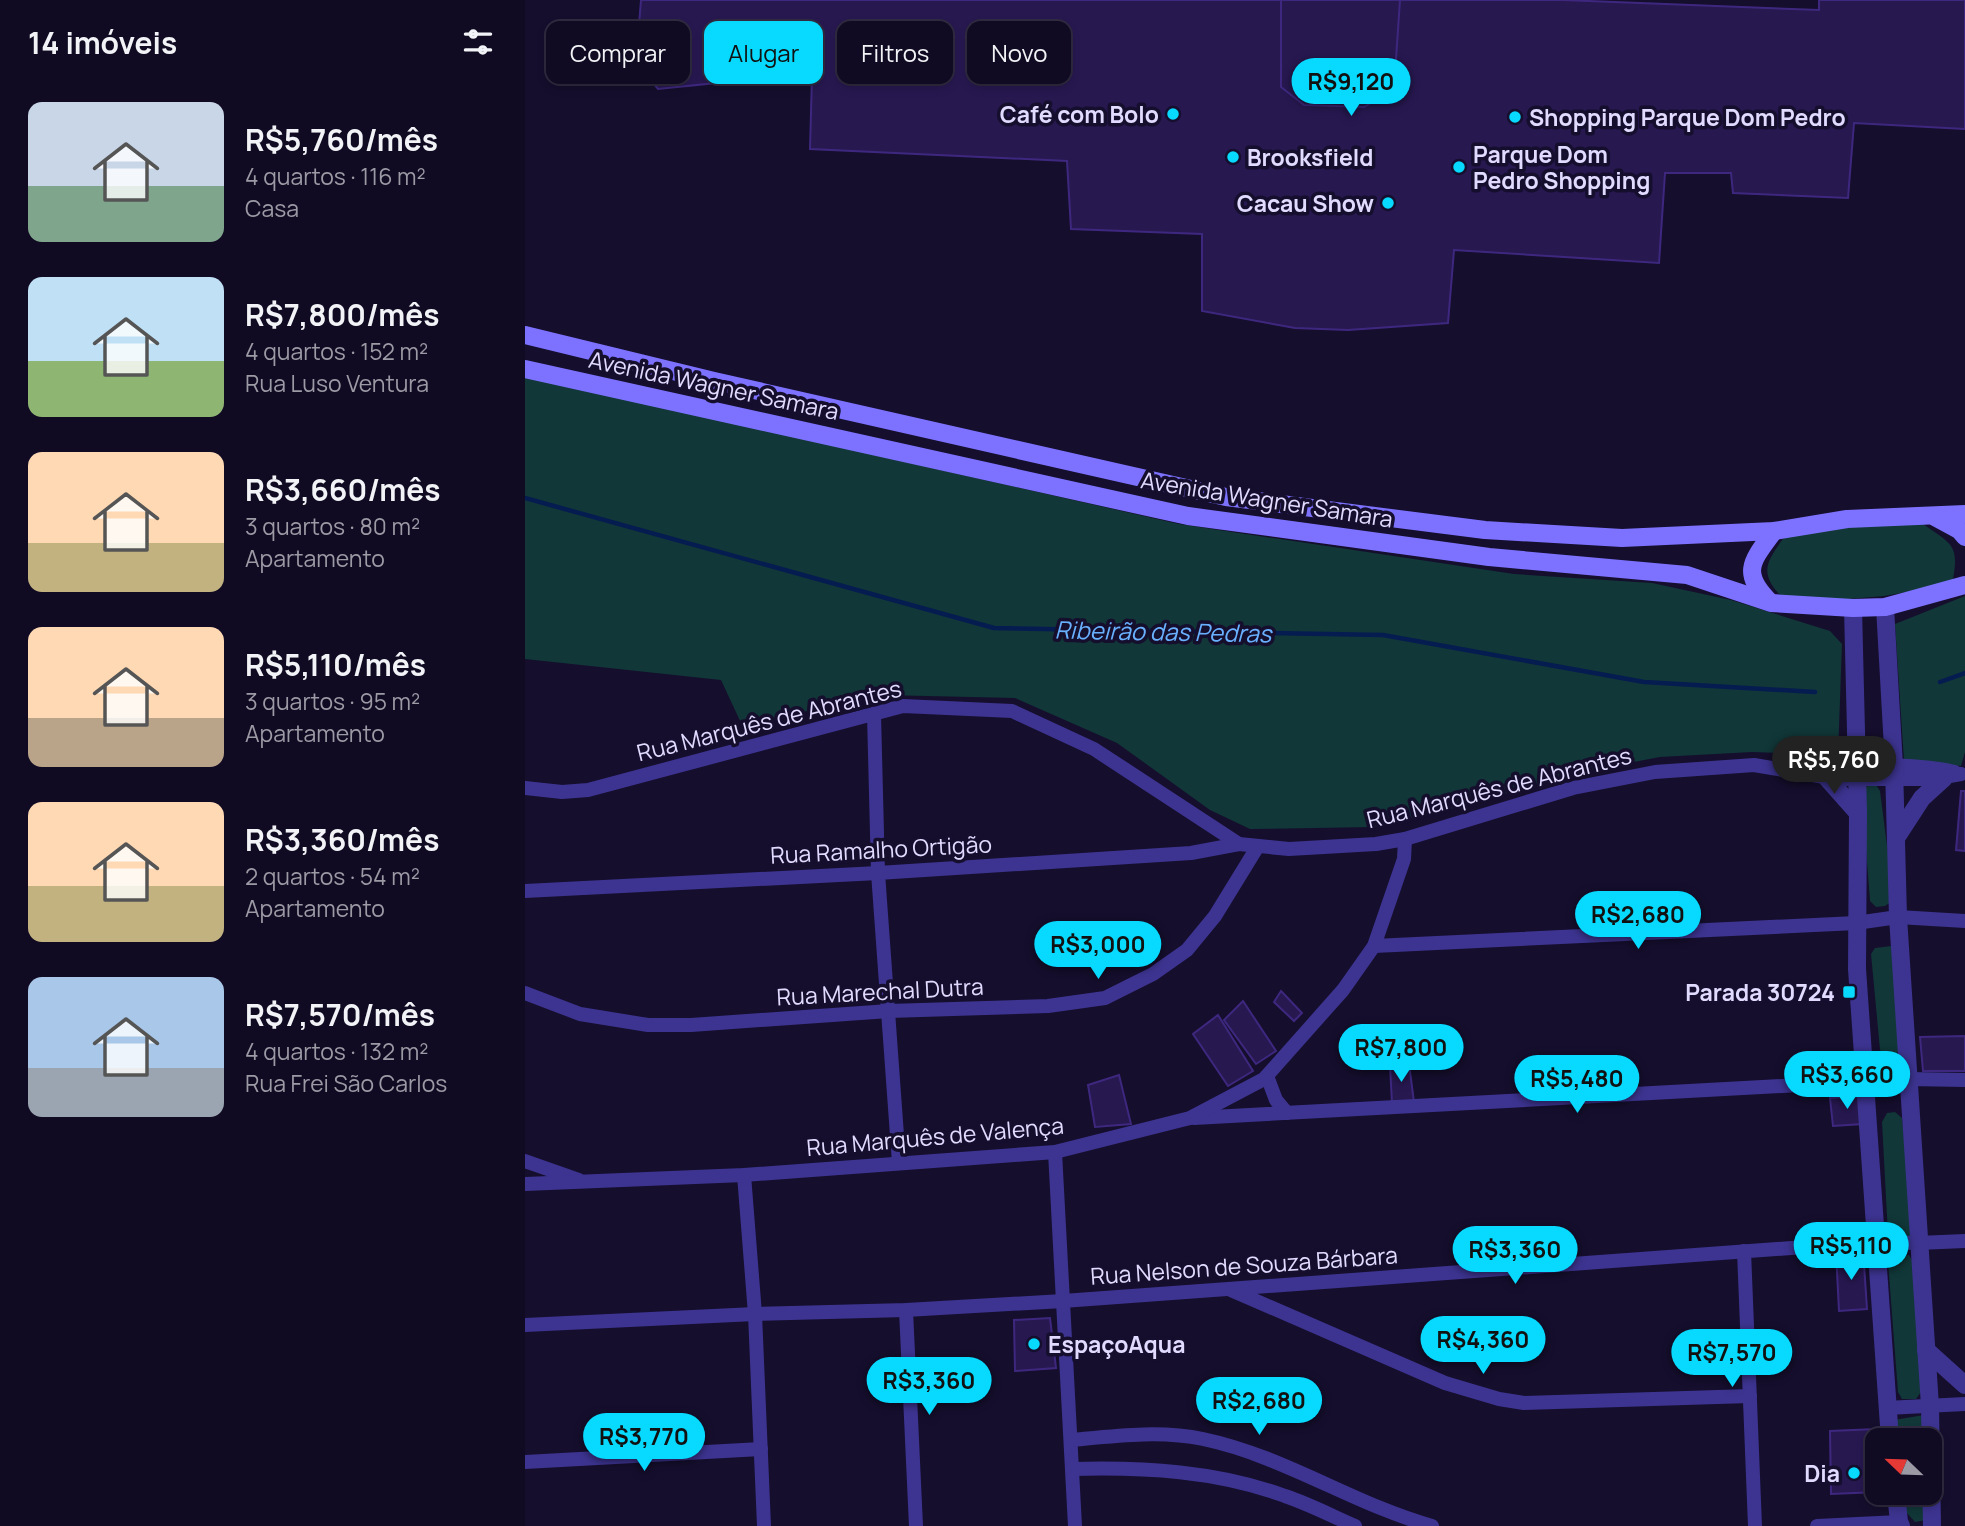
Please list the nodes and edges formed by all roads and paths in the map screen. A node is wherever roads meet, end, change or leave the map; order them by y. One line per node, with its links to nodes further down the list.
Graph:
1 (525, 335): 5 (main road, Avenida Wagner Samara)
2 (525, 369): 8 (main road, Avenida Wagner Samara)
3 (1965, 513): 4 (main road, Avenida Wagner Samara)
4 (1935, 517): 5 (main road, Avenida Wagner Samara); 6 (main road)
5 (1774, 531): 8 (main road)
6 (1965, 537)
7 (1965, 585): 9 (main road, Avenida Wagner Samara)
8 (1772, 603): 10 (main road, Avenida Wagner Samara)
9 (1885, 607): 10 (main road, Avenida Wagner Samara); 13 (street)
10 (1853, 608): 12 (street)
11 (874, 714): 16 (street, Rua Marquês de Abrantes); 20 (street, Rua Marquês de Abrantes); 22 (street)
12 (1858, 773): 13 (street, Rua Marquês de Abrantes); 14 (street, Rua Marquês de Abrantes); 17 (street)
13 (1894, 773): 15 (street, Rua Marquês de Abrantes); 18 (street)
14 (1823, 776): 17 (street); 19 (street, Rua Marquês de Abrantes)
15 (1957, 776): 18 (street)
16 (525, 789)
17 (1858, 813): 26 (street)
18 (1896, 838): 24 (street)
19 (1405, 839): 21 (street, Rua Marquês de Abrantes); 27 (street, Rua Marquês de Valença)
20 (1239, 844): 21 (street, Rua Marquês de Abrantes); 22 (street, Rua Ramalho Ortigão)
21 (1258, 846): 29 (street, Rua Marechal Dutra)
22 (878, 873): 23 (street, Rua Ramalho Ortigão); 29 (street)
23 (525, 891)
24 (1898, 917): 25 (street); 26 (street); 31 (street)
25 (1965, 921)
26 (1856, 923): 27 (street); 33 (street)
27 (1374, 946): 30 (street, Rua Marquês de Valença)
28 (525, 993): 29 (street, Rua Marechal Dutra)
29 (889, 1011): 38 (street)
30 (1266, 1076): 34 (street); 35 (street, Rua Marquês de Valença)
31 (1909, 1079): 32 (street); 33 (street); 44 (street)
32 (1965, 1080)
33 (1865, 1082): 34 (street); 43 (street)
34 (1287, 1113): 35 (street)
35 (1190, 1118): 36 (street, Rua Marquês de Valença)
36 (1055, 1152): 38 (street, Rua Marquês de Valença); 47 (street)
37 (525, 1161): 40 (street, Rua Marquês de Valença)
38 (899, 1163): 39 (street, Rua Marquês de Valença)
39 (744, 1175): 40 (street, Rua Marquês de Valença); 49 (street)
40 (587, 1183): 41 (street)
41 (525, 1184)
42 (1965, 1241): 44 (street, Rua Nelson de Souza Bárbara)
43 (1874, 1242): 44 (street, Rua Nelson de Souza Bárbara); 45 (street, Rua Nelson de Souza Bárbara); 56 (street)
44 (1918, 1244): 51 (street)
45 (1744, 1251): 46 (street, Rua Nelson de Souza Bárbara); 53 (street)
46 (1228, 1289): 47 (street, Rua Nelson de Souza Bárbara); 53 (street)
47 (1063, 1301): 48 (street, Rua Nelson de Souza Bárbara); 58 (street)
48 (906, 1310): 49 (street, Rua Nelson de Souza Bárbara); 68 (street)
49 (755, 1314): 50 (street, Rua Nelson de Souza Bárbara); 59 (street)
50 (525, 1325)
51 (1926, 1350): 52 (street); 55 (street)
52 (1965, 1385)
53 (1750, 1396): 71 (street)
54 (1965, 1404): 55 (street)
55 (1930, 1406): 56 (street); 73 (street)
56 (1886, 1408): 57 (street)
57 (1888, 1428)
58 (1070, 1440): 61 (street); 62 (street)
59 (761, 1449): 60 (street); 67 (street)
60 (525, 1462)
61 (1072, 1469): 66 (street); 69 (street)
62 (1362, 1501): 64 (street); 66 (street)
63 (1898, 1505): 65 (street)
64 (1415, 1524): 70 (street)
65 (1900, 1524): 72 (street)
66 (1353, 1525)
67 (764, 1526)
68 (916, 1526)
69 (1075, 1526)
70 (1432, 1526)
71 (1755, 1526)
72 (1817, 1526)
73 (1932, 1526)

